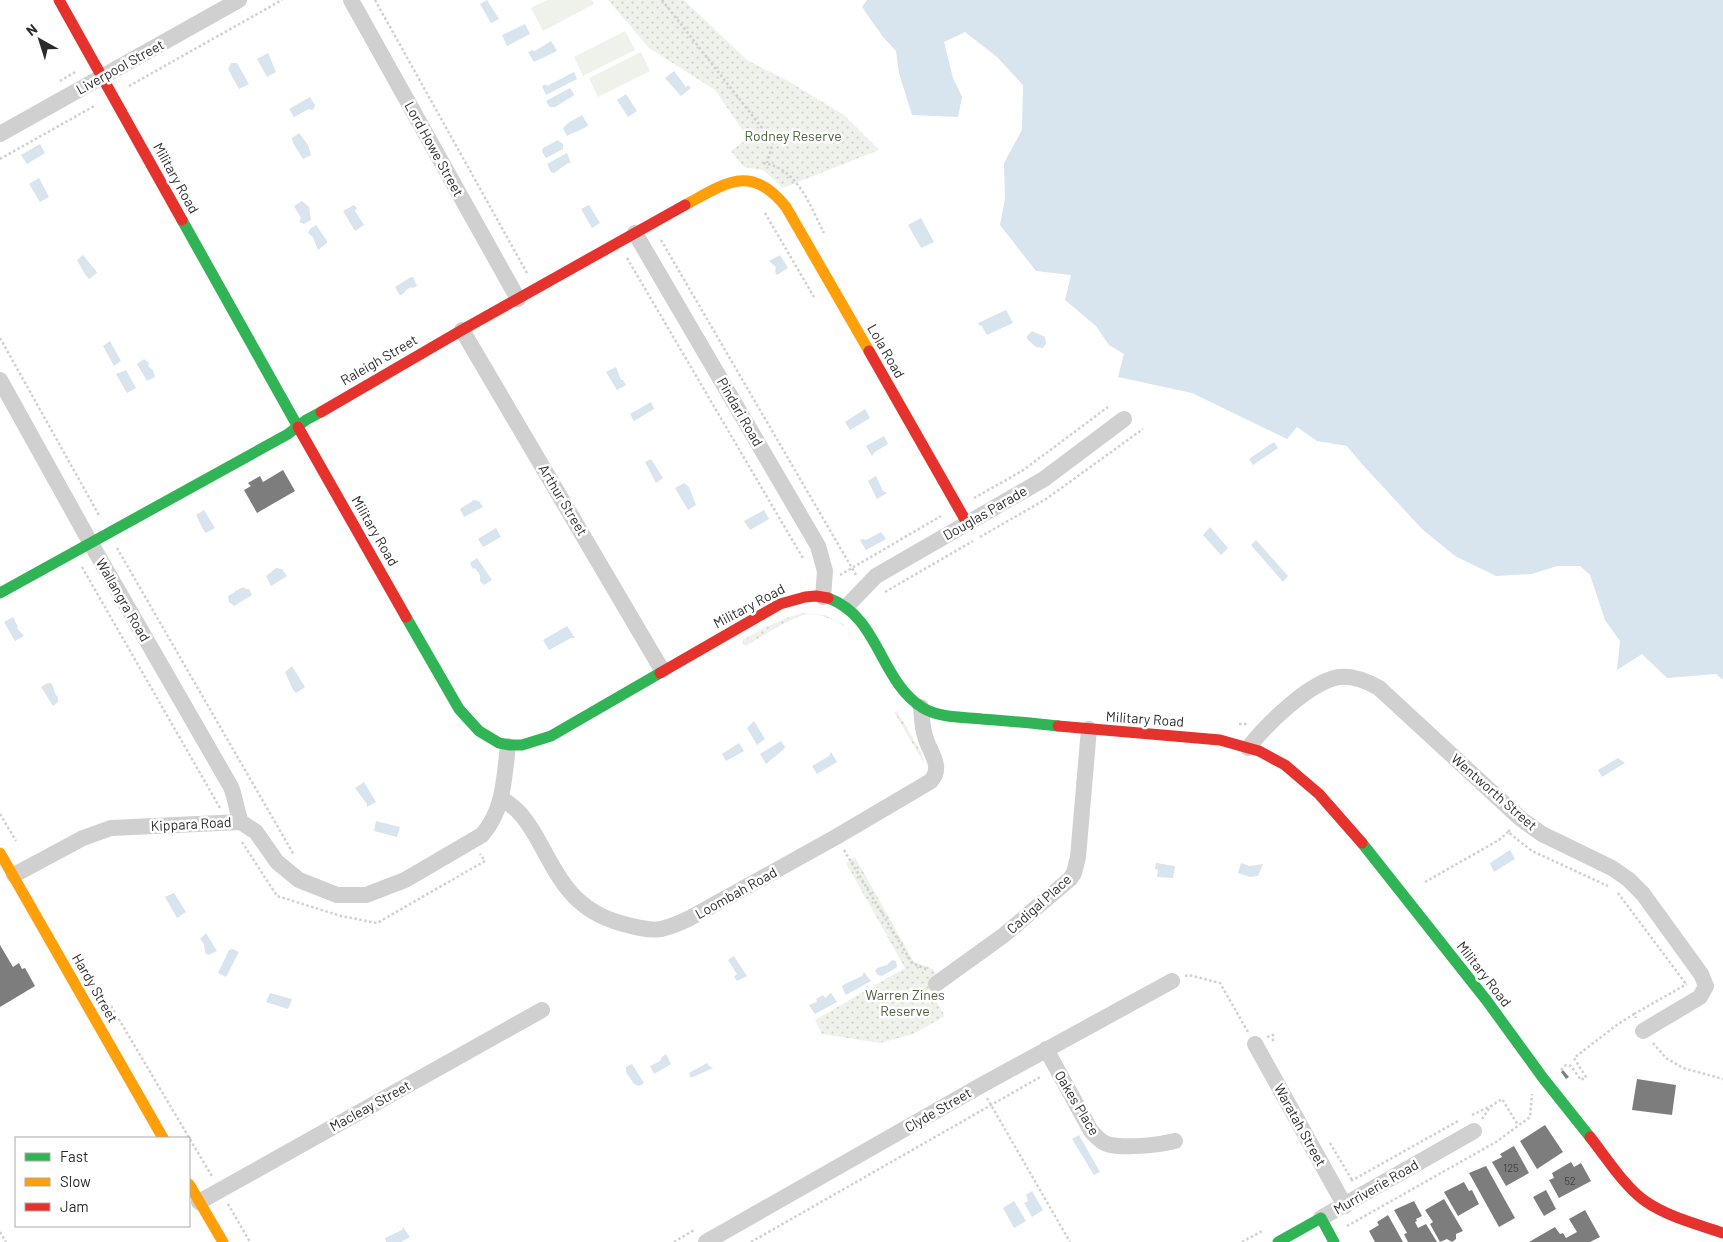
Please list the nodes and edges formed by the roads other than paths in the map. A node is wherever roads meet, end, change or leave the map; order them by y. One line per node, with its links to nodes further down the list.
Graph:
1 (59, 0): 4 (street, Military Road)
2 (240, 0): 4 (street, Liverpool Street)
3 (351, 0): 8 (street, Lord Howe Street)
4 (102, 76): 5 (street, Liverpool Street); 12 (street, Military Road)
5 (0, 134)
6 (778, 195): 7 (street, Raleigh Street); 13 (street, Lola Road)
7 (635, 233): 8 (street, Raleigh Street); 16 (street, Pindari Road)
8 (518, 299): 9 (street, Raleigh Street)
9 (462, 330): 12 (street, Raleigh Street); 18 (street, Arthur Street)
10 (0, 380): 14 (street, Wallangra Road)
11 (1124, 419): 13 (street, Douglas Parade)
12 (297, 426): 14 (street, Raleigh Street); 21 (street, Military Road)
13 (967, 523): 17 (street, Douglas Parade)
14 (90, 542): 15 (street, Raleigh Street); 24 (street, Wallangra Road)
15 (0, 593)
16 (823, 597): 17 (street, Military Road); 18 (street, Military Road)
17 (847, 606): 19 (street, Military Road)
18 (662, 670): 21 (street, Military Road)
19 (921, 708): 20 (street, Military Road); 23 (street, Loombah Road)
20 (1088, 730): 22 (street, Military Road); 28 (street, Cadigal Place)
21 (508, 746): 23 (street, Kippara Road)
22 (1248, 748): 30 (street, Wentworth Street); 40 (street, Military Road)
23 (502, 799): 24 (street, Kippara Road)
24 (241, 822): 26 (street, Kippara Road)
25 (0, 853): 26 (street, Hardy Street)
26 (14, 876): 34 (street, Hardy Street)
27 (1172, 980): 32 (street, Clyde Street)
28 (936, 984)
29 (542, 1010): 37 (street, Macleay Street)
30 (1643, 1031)
31 (1255, 1044): 38 (street, Waratah Street)
32 (1046, 1049): 35 (street, Oakes Place); 43 (street, Clyde Street)
33 (1471, 1124): 38 (street, Murriverie Road)
34 (162, 1137)
35 (1175, 1141)
36 (190, 1186): 37 (street)
37 (199, 1202): 42 (street)
38 (1345, 1206): 39 (street, Murriverie Road)
39 (1321, 1218): 41 (street); 44 (street, Murriverie Road)
40 (1723, 1233)
41 (1332, 1239)
42 (223, 1242)
43 (706, 1242)
44 (1278, 1242)

